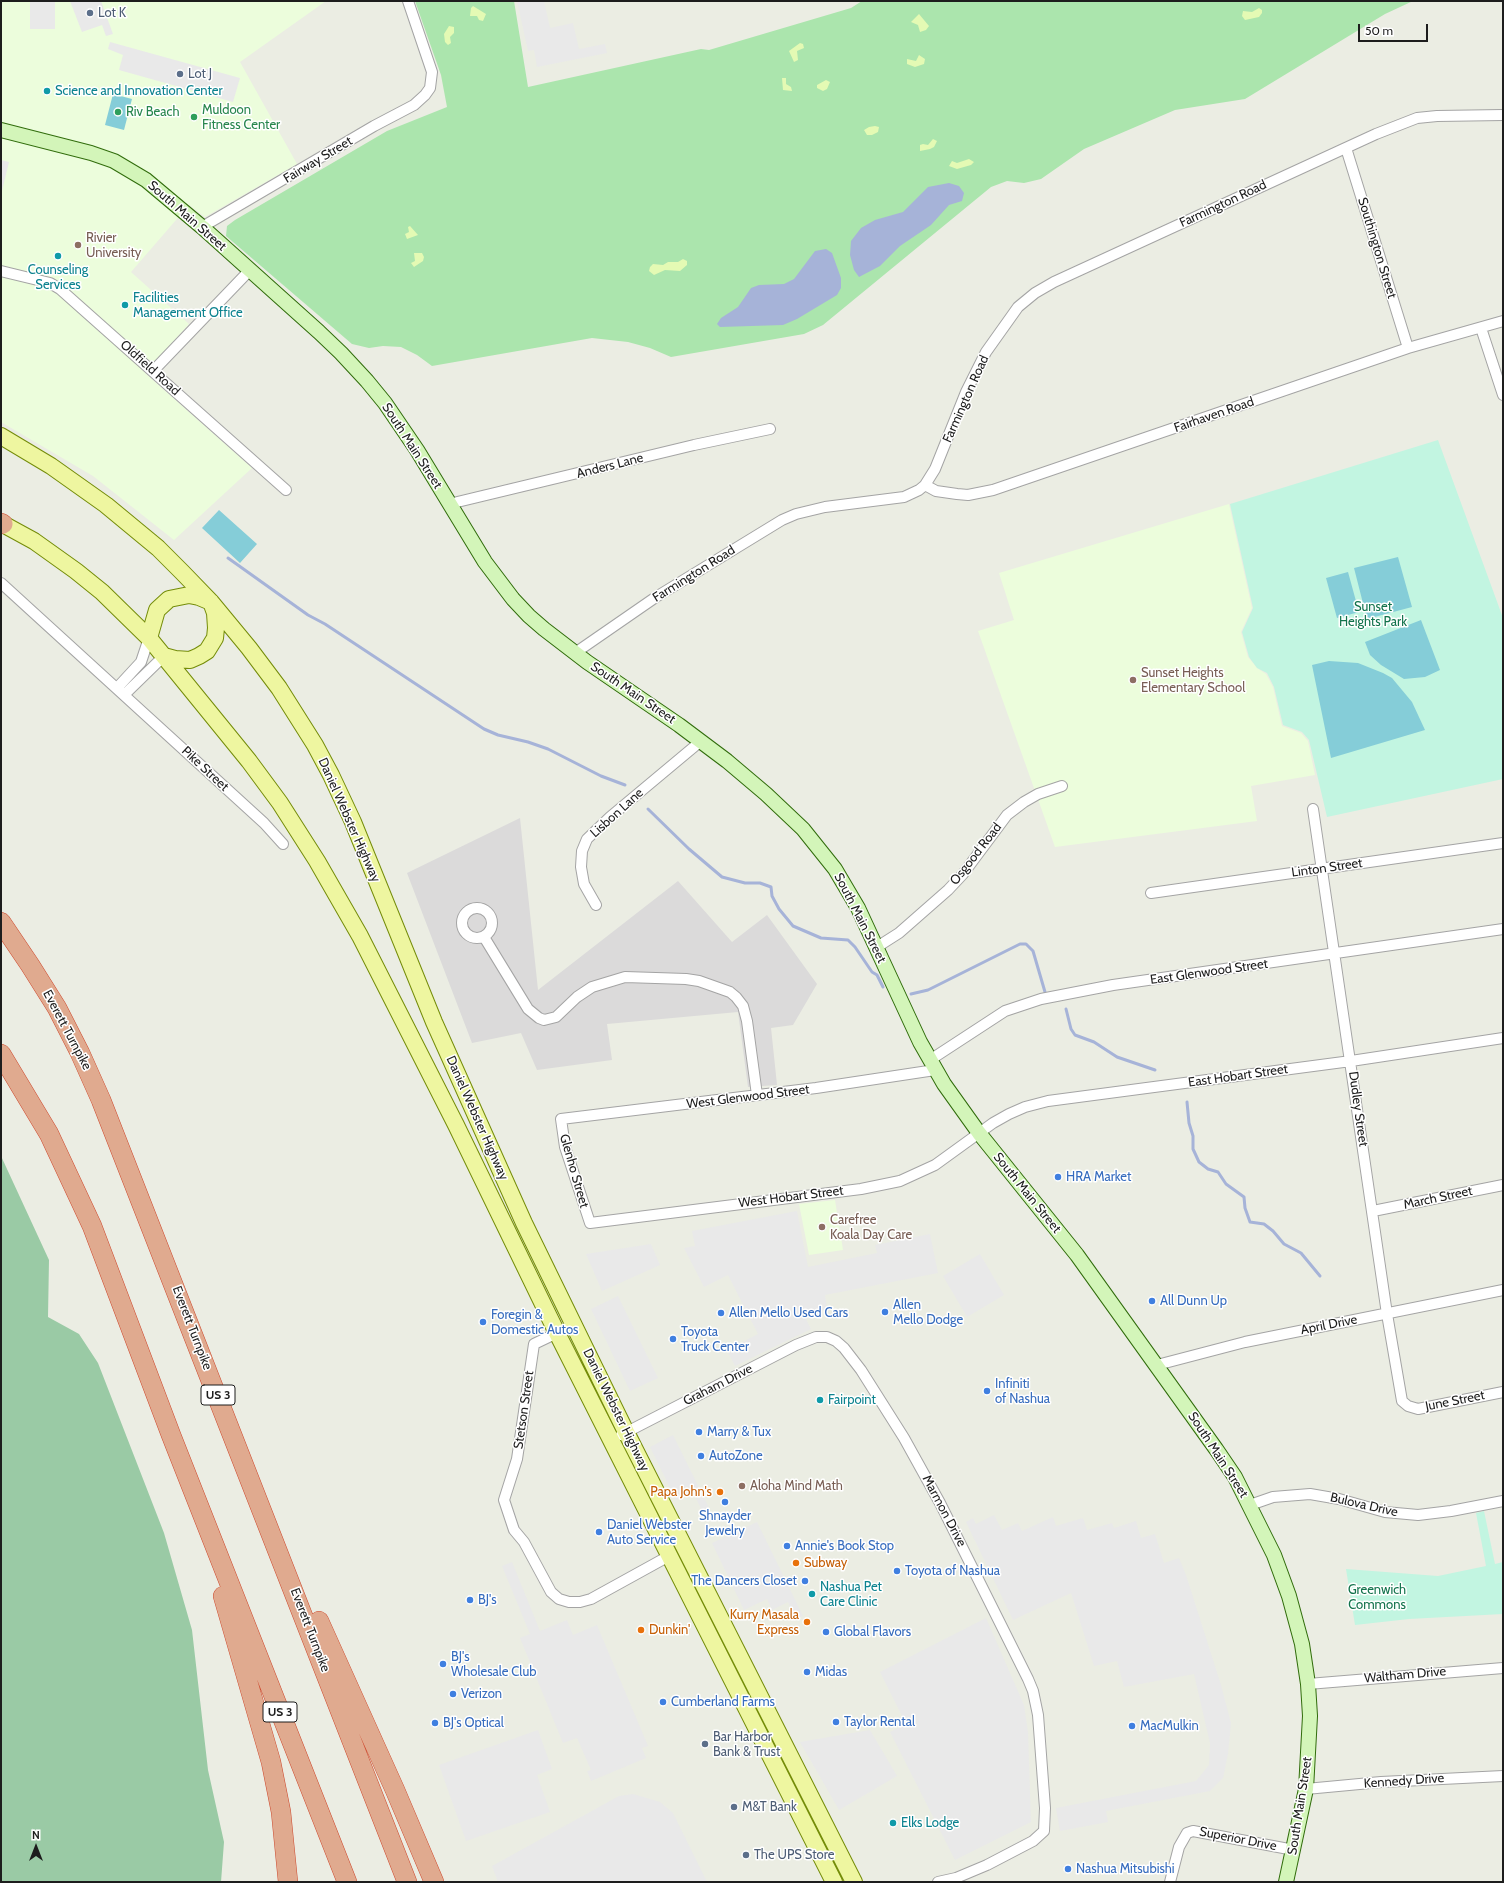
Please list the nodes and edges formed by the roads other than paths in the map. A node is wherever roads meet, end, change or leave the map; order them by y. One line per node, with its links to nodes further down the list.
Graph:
1 (408, 1): 5 (street, Fairway Street)
2 (1503, 114): 4 (street, Farmington Road)
3 (1, 130): 5 (street, South Main Street)
4 (1346, 148): 10 (street, Southington Street); 15 (street, Farmington Road)
5 (202, 228): 6 (street, South Main Street)
6 (249, 271): 11 (street); 17 (street, South Main Street)
7 (1, 272): 11 (street, Oldfield Road)
8 (1503, 321): 9 (street, Fairhaven Road)
9 (1480, 328): 10 (street, Fairhaven Road); 12 (street)
10 (1408, 348): 15 (street, Fairhaven Road)
11 (153, 371): 16 (street, Oldfield Road)
12 (1503, 395)
13 (770, 429): 17 (street, Anders Lane)
14 (1, 436): 20 (main road, Daniel Webster Highway)
15 (925, 485): 22 (street, Farmington Road)
16 (286, 490)
17 (449, 504): 22 (street, South Main Street)
18 (2, 524): 21 (main road, Daniel Webster Highway)
19 (1, 582): 24 (street, Pike Street)
20 (211, 602): 21 (main road); 23 (main road); 56 (main road, Daniel Webster Highway)
21 (149, 638): 23 (main road, Daniel Webster Highway); 24 (street)
22 (575, 653): 25 (street, South Main Street)
23 (164, 656): 24 (street); 50 (main road, Daniel Webster Highway)
24 (121, 692): 29 (street, Pike Street)
25 (701, 741): 32 (street, Lisbon Lane); 36 (street, South Main Street)
26 (1062, 786): 36 (street, Osgood Road)
27 (1313, 808): 30 (street, Dudley Street)
28 (1503, 843): 30 (street, Linton Street)
29 (283, 844)
30 (1323, 868): 31 (street, Linton Street); 37 (street, Dudley Street)
31 (1151, 893)
32 (596, 905)
33 (1, 922): 55 (highway, Everett Turnpike / US 3)
34 (1503, 930): 37 (street, East Glenwood Street)
35 (484, 937): 42 (street)
36 (877, 947): 41 (street, South Main Street)
37 (1335, 954): 40 (street, Dudley Street); 41 (street, East Glenwood Street)
38 (1503, 1038): 40 (street, East Hobart Street)
39 (1, 1054): 60 (highway, US 3)
40 (1351, 1061): 44 (street, East Hobart Street); 46 (street, Dudley Street)
41 (933, 1065): 42 (street, West Glenwood Street); 44 (street, South Main Street)
42 (757, 1095): 43 (street, West Glenwood Street)
43 (561, 1119): 47 (street, Glenho Street)
44 (979, 1133): 47 (street, West Hobart Street); 52 (street, South Main Street)
45 (1503, 1185): 46 (street, March Street)
46 (1373, 1212): 49 (street, Dudley Street)
47 (590, 1223)
48 (1503, 1290): 49 (street, April Drive)
49 (1387, 1314): 52 (street, April Drive); 54 (street, Dudley Street)
50 (557, 1333): 57 (main road, Daniel Webster Highway); 61 (street, Stetson Street)
51 (827, 1337): 56 (street, Graham Drive); 73 (street, Marmon Drive)
52 (1157, 1365): 59 (street, South Main Street)
53 (1503, 1392): 54 (street, June Street)
54 (1408, 1406)
55 (227, 1417): 69 (highway, Everett Turnpike / US 3); 70 (highway)
56 (626, 1432): 57 (street, Graham Drive); 72 (main road, Daniel Webster Highway)
57 (611, 1440): 61 (main road, Daniel Webster Highway)
58 (1503, 1501): 59 (street, Bulova Drive)
59 (1250, 1505): 63 (street, South Main Street)
60 (213, 1542): 67 (highway); 68 (highway, US 3)
61 (669, 1556): 71 (main road, Daniel Webster Highway)
62 (1503, 1668): 63 (street, Waltham Drive)
63 (1308, 1684): 65 (street, South Main Street)
64 (1503, 1776): 65 (street, Kennedy Drive)
65 (1306, 1789): 66 (street, South Main Street)
66 (1294, 1850): 74 (street, Superior Drive); 75 (street, South Main Street)
67 (288, 1882)
68 (347, 1882)
69 (408, 1882)
70 (434, 1882)
71 (834, 1882)
72 (854, 1882)
73 (938, 1882)
74 (1170, 1882)
75 (1286, 1882)

